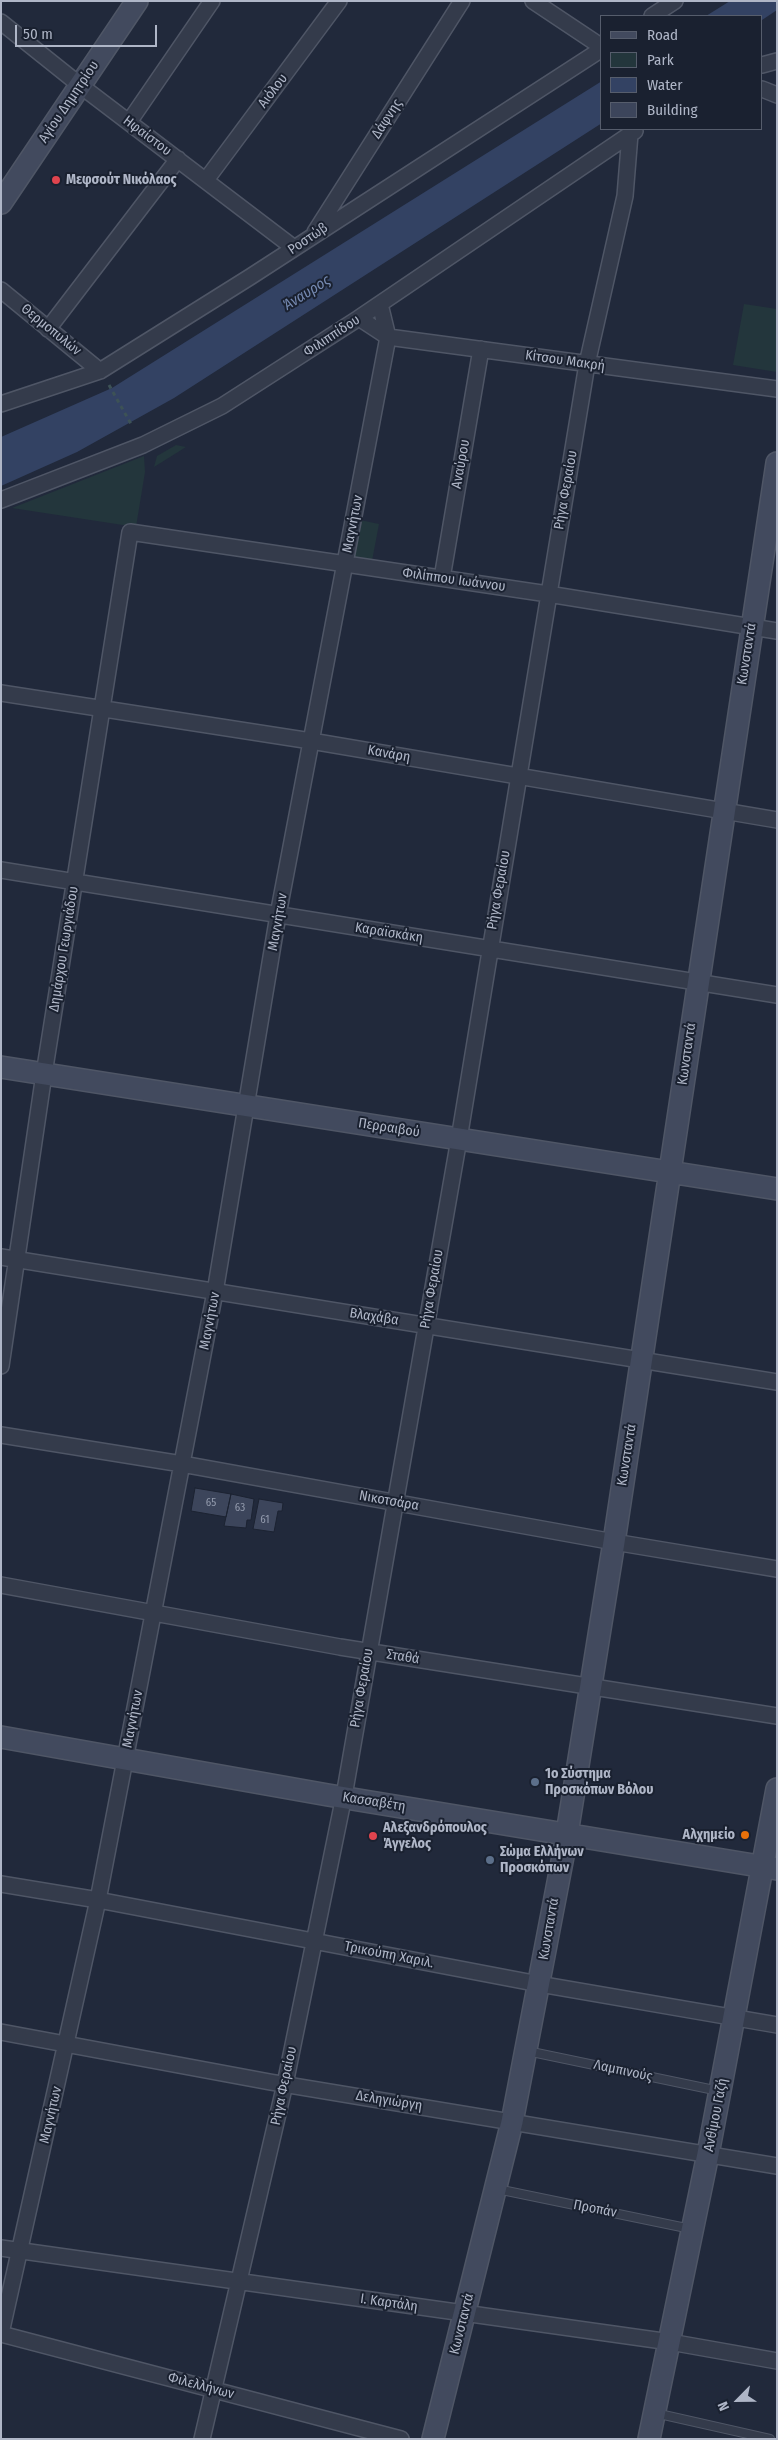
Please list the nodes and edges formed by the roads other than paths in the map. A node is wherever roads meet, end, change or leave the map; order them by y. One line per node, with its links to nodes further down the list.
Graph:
1 (137, 1): 13 (street, Αγίου Δημητρίου)
2 (212, 1): 16 (street)
3 (339, 1): 19 (street, Αιόλου)
4 (462, 1): 21 (street, Δάφνης)
5 (533, 1): 9 (street)
6 (675, 1): 7 (street)
7 (654, 15)
8 (1, 22): 13 (street, Ηφαίστου)
9 (600, 47)
10 (600, 49): 21 (street, Ροστώβ)
11 (777, 61): 12 (street)
12 (763, 65)
13 (81, 86): 16 (street, Ηφαίστου); 20 (street, Αγίου Δημητρίου)
14 (763, 89): 15 (street)
15 (777, 95)
16 (129, 122): 18 (street, Ηφαίστου)
17 (634, 131): 24 (street, Φιλιππίδου); 29 (street, Ρήγα Φεραίου)
18 (178, 159): 19 (street, Ηφαίστου); 26 (street)
19 (206, 180): 22 (street, Ηφαίστου)
20 (1, 203)
21 (312, 236): 22 (street, Ροστώβ)
22 (294, 248): 30 (street, Ροστώβ)
23 (1, 290): 26 (street, Θερμοπυλών)
24 (380, 304): 25 (street, Φιλιππίδου); 27 (street, Μαγνήτων)
25 (359, 318): 27 (street, Κίτσου Μακρή); 34 (street, Φιλιππίδου)
26 (48, 329): 30 (street, Θερμοπυλών)
27 (388, 337): 28 (street, Κίτσου Μακρή); 36 (street, Μαγνήτων)
28 (481, 349): 29 (street, Κίτσου Μακρή); 37 (street, Αναύρου)
29 (588, 364): 31 (street, Κίτσου Μακρή); 38 (street, Ρήγα Φεραίου)
30 (103, 376): 32 (street, Ροστώβ)
31 (777, 389)
32 (1, 404)
33 (777, 462): 39 (street, Κωνσταντά)
34 (1, 500)
35 (130, 532): 36 (street, Φιλίππου Ιωάννου); 42 (street, Δημάρχου Γεωργιάδου)
36 (345, 564): 37 (street, Φιλίππου Ιωάννου); 43 (street, Μαγνήτων)
37 (442, 578): 38 (street, Φιλίππου Ιωάννου)
38 (548, 594): 39 (street, Φιλίππου Ιωάννου); 44 (street, Ρήγα Φεραίου)
39 (752, 626): 40 (street, Φιλίππου Ιωάννου); 45 (street, Κωνσταντά)
40 (777, 631)
41 (1, 693): 42 (street, Κανάρη)
42 (103, 710): 43 (street, Κανάρη); 48 (street, Δημάρχου Γεωργιάδου)
43 (311, 741): 44 (street, Κανάρη); 49 (street, Μαγνήτων)
44 (518, 776): 45 (street, Κανάρη); 50 (street, Ρήγα Φεραίου)
45 (723, 811): 46 (street, Κανάρη); 51 (street, Κωνσταντά)
46 (777, 820)
47 (1, 870): 48 (street, Καραϊσκάκη)
48 (74, 882): 49 (street, Καραϊσκάκη); 54 (street, Δημάρχου Γεωργιάδου)
49 (278, 915): 50 (street, Καραϊσκάκη); 55 (street, Μαγνήτων)
50 (489, 949): 51 (street, Καραϊσκάκη); 56 (street, Ρήγα Φεραίου)
51 (698, 982): 52 (street, Καραϊσκάκη); 57 (street, Κωνσταντά)
52 (777, 995)
53 (1, 1067): 54 (street, Περραιβού)
54 (44, 1074): 55 (street, Περραιβού); 60 (street, Δημάρχου Γεωργιάδου)
55 (247, 1106): 56 (street, Περραιβού); 61 (street, Μαγνήτων)
56 (459, 1139): 57 (street, Περραιβού); 62 (street, Ρήγα Φεραίου)
57 (670, 1172): 58 (street, Περραιβού); 63 (street, Κωνσταντά)
58 (777, 1189)
59 (1, 1257): 60 (street, Βλαχάβα)
60 (17, 1260): 61 (street, Βλαχάβα); 64 (street, Δημάρχου Γεωργιάδου)
61 (215, 1292): 62 (street, Βλαχάβα); 67 (street, Μαγνήτων)
62 (426, 1325): 63 (street, Βλαχάβα); 68 (street, Ρήγα Φεραίου)
63 (642, 1361): 65 (street, Βλαχάβα); 69 (street, Κωνσταντά)
64 (1, 1366)
65 (777, 1382)
66 (1, 1435): 67 (street, Νικοτσάρα)
67 (182, 1464): 68 (street, Νικοτσάρα); 72 (street, Μαγνήτων)
68 (396, 1502): 69 (street, Νικοτσάρα); 73 (street, Ρήγα Φεραίου)
69 (614, 1542): 70 (street, Νικοτσάρα); 74 (street, Κωνσταντά)
70 (777, 1569)
71 (1, 1585): 72 (street, Σταθά)
72 (154, 1612): 73 (street, Σταθά); 77 (street, Μαγνήτων)
73 (369, 1652): 74 (street, Σταθά); 79 (street, Ρήγα Φεραίου)
74 (590, 1687): 75 (street, Σταθά); 80 (street, Κωνσταντά)
75 (777, 1716)
76 (1, 1737): 77 (street, Κασσαβέτη)
77 (126, 1758): 79 (street, Κασσαβέτη); 83 (street, Μαγνήτων)
78 (777, 1789): 81 (street, Ανθίμου Γαζή)
79 (344, 1796): 80 (street, Κασσαβέτη); 84 (street, Ρήγα Φεραίου)
80 (566, 1835): 81 (street, Κασσαβέτη); 85 (street, Κωνσταντά)
81 (770, 1868): 86 (street, Ανθίμου Γαζή)
82 (1, 1884): 83 (street, Τρικούπη Χαριλ.)
83 (98, 1900): 84 (street, Τρικούπη Χαριλ.); 89 (street, Μαγνήτων)
84 (315, 1941): 85 (street, Τρικούπη Χαριλ.); 91 (street, Ρήγα Φεραίου)
85 (539, 1984): 86 (street, Τρικούπη Χαριλ.); 90 (street, Κωνσταντά)
86 (735, 2018): 87 (street, Τρικούπη Χαριλ.); 92 (street, Ανθίμου Γαζή)
87 (777, 2025)
88 (1, 2032): 89 (street, Δεληγιώργη)
89 (66, 2045): 91 (street, Δεληγιώργη); 99 (street, Μαγνήτων)
90 (526, 2051): 92 (lane, Λαμπινούς); 93 (street, Κωνσταντά)
91 (285, 2084): 93 (street, Δεληγιώργη); 100 (street, Ρήγα Φεραίου)
92 (721, 2091): 94 (street, Ανθίμου Γαζή)
93 (512, 2122): 94 (street, Δεληγιώργη); 96 (street, Κωνσταντά)
94 (708, 2154): 95 (street, Δεληγιώργη); 97 (street, Ανθίμου Γαζή)
95 (777, 2166)
96 (496, 2189): 97 (lane, Προπάν); 101 (street, Κωνσταντά)
97 (693, 2229): 103 (street, Ανθίμου Γαζή)
98 (1, 2248): 99 (street, Ι. Καρτάλη)
99 (20, 2250): 100 (street, Ι. Καρτάλη); 102 (street, Μαγνήτων)
100 (239, 2283): 101 (street, Ι. Καρτάλη); 105 (street, Ρήγα Φεραίου)
101 (465, 2314): 103 (street, Ι. Καρτάλη); 109 (street, Κωνσταντά)
102 (2, 2329): 105 (street, Φιλελλήνων)
103 (670, 2342): 104 (street, Ι. Καρτάλη); 106 (street, Ανθίμου Γαζή)
104 (777, 2361)
105 (214, 2389): 107 (street, Ρήγα Φεραίου); 108 (street, Φιλελλήνων)
106 (655, 2413): 110 (street, Ανθίμου Γαζή); 111 (lane)
107 (202, 2439)
108 (401, 2439)
109 (433, 2439)
110 (649, 2439)
111 (770, 2439)

